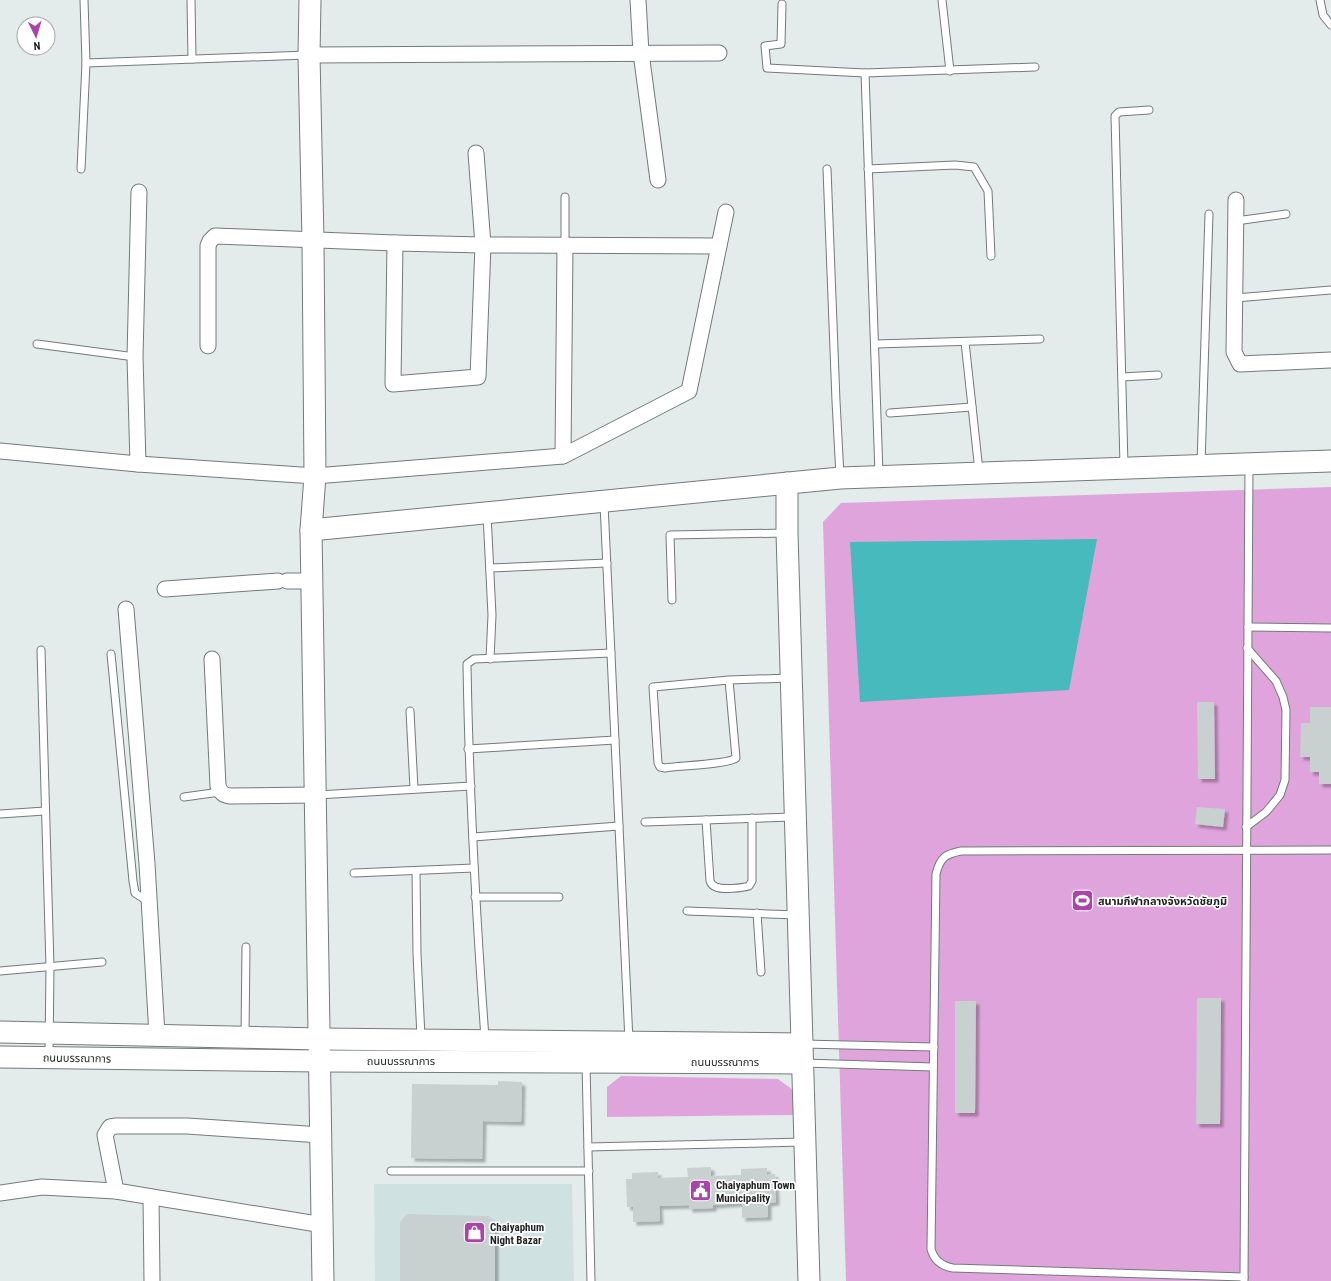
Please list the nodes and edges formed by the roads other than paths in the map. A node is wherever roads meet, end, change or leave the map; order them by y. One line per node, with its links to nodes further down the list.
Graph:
1 (84, 0): 13 (lane)
2 (191, 0): 12 (lane)
3 (310, 0): 11 (street)
4 (638, 0): 10 (street)
5 (942, 0): 15 (lane)
6 (1320, 0): 8 (lane)
7 (782, 4): 16 (lane)
8 (1331, 24)
9 (719, 52): 10 (street)
10 (641, 53): 11 (street); 22 (street)
11 (309, 55): 12 (lane); 30 (street)
12 (192, 59): 13 (lane)
13 (86, 63): 19 (lane)
14 (1035, 67): 15 (lane)
15 (950, 71): 16 (lane)
16 (865, 73): 21 (lane)
17 (1149, 110): 46 (lane)
18 (476, 153): 32 (street)
19 (81, 169)
20 (828, 169): 59 (lane)
21 (868, 169): 35 (lane); 41 (lane)
22 (658, 180)
23 (138, 192): 43 (street)
24 (565, 197): 33 (lane)
25 (1236, 200): 29 (street)
26 (726, 212): 34 (street)
27 (1209, 214): 54 (lane)
28 (1286, 214): 29 (lane)
29 (1236, 221): 37 (street)
30 (313, 240): 31 (street); 42 (street); 57 (street)
31 (395, 243): 32 (street); 32 (street)
32 (483, 245): 33 (street)
33 (565, 246): 34 (street); 50 (street)
34 (719, 246): 50 (street)
35 (991, 256)
36 (1331, 290): 37 (lane)
37 (1235, 298): 44 (street)
38 (1040, 339): 39 (lane)
39 (965, 342): 41 (lane); 47 (lane)
40 (37, 344): 43 (lane)
41 (875, 344): 58 (lane)
42 (208, 346)
43 (135, 357): 52 (street)
44 (1331, 360)
45 (1158, 375): 46 (lane)
46 (1122, 378): 55 (lane)
47 (972, 407): 48 (lane); 56 (lane)
48 (890, 413)
49 (0, 451): 52 (street)
50 (563, 456): 57 (street)
51 (1331, 461): 53 (street)
52 (138, 464): 57 (street)
53 (1249, 464): 54 (street); 71 (lane)
54 (1201, 466): 55 (street)
55 (1124, 468): 56 (street)
56 (980, 473): 58 (street)
57 (315, 476): 63 (street)
58 (880, 476): 59 (street)
59 (840, 478): 60 (street)
60 (787, 483): 61 (street); 64 (street)
61 (604, 501): 62 (street); 65 (lane)
62 (487, 513): 63 (street); 66 (lane)
63 (311, 530): 67 (street)
64 (787, 533): 69 (lane); 79 (street)
65 (607, 563): 66 (lane); 75 (lane)
66 (490, 568): 78 (lane)
67 (312, 581): 68 (street); 87 (street)
68 (165, 589)
69 (672, 600)
70 (126, 609): 105 (street)
71 (1248, 627): 72 (lane); 73 (lane)
72 (1331, 628)
73 (1248, 648): 96 (lane); 96 (lane)
74 (41, 650): 89 (lane)
75 (611, 653): 78 (lane); 82 (lane)
76 (111, 654): 105 (lane)
77 (212, 659): 86 (street)
78 (490, 659): 83 (lane)
79 (791, 678): 80 (lane); 91 (street)
80 (729, 680): 80 (lane)
81 (410, 711): 85 (lane)
82 (615, 740): 83 (lane); 95 (lane)
83 (468, 750): 84 (lane)
84 (471, 786): 85 (lane); 97 (lane)
85 (414, 788): 87 (lane)
86 (220, 792): 87 (street); 88 (lane)
87 (316, 795): 117 (street)
88 (184, 797)
89 (45, 811): 90 (lane); 111 (lane)
90 (0, 814)
91 (795, 817): 92 (lane); 108 (street)
92 (752, 818): 93 (lane); 93 (lane)
93 (706, 820): 94 (lane)
94 (645, 822)
95 (619, 826): 97 (lane); 120 (lane)
96 (1246, 826): 98 (lane)
97 (473, 837): 100 (lane)
98 (1246, 849): 99 (lane); 121 (lane); 138 (lane)
99 (1331, 850)
100 (474, 868): 101 (lane); 103 (lane)
101 (416, 871): 102 (lane); 118 (lane)
102 (354, 873)
103 (475, 897): 104 (lane); 119 (lane)
104 (559, 897)
105 (149, 902): 116 (street)
106 (688, 911): 107 (lane)
107 (757, 914): 108 (lane); 113 (lane)
108 (798, 914): 124 (street)
109 (246, 947): 122 (lane)
110 (102, 962): 111 (lane)
111 (50, 967): 112 (lane); 115 (lane)
112 (0, 971)
113 (761, 972)
114 (0, 1032): 115 (street, ถนนบรรณาการ)
115 (50, 1033): 116 (street, ถนนบรรณาการ); 126 (lane)
116 (157, 1035): 122 (street, ถนนบรรณาการ)
117 (320, 1039): 118 (street, ถนนบรรณาการ); 122 (street, ถนนบรรณาการ); 127 (street)
118 (421, 1040): 119 (street, ถนนบรรณาการ)
119 (485, 1040): 123 (street, ถนนบรรณาการ)
120 (629, 1042): 123 (street, ถนนบรรณาการ); 124 (street, ถนนบรรณาการ)
121 (934, 1047): 124 (lane); 128 (lane)
122 (245, 1048): 126 (street, ถนนบรรณาการ); 127 (street, ถนนบรรณาการ)
123 (586, 1052): 124 (street, ถนนบรรณาการ); 127 (street, ถนนบรรณาการ); 131 (lane)
124 (801, 1053): 128 (lane); 130 (street)
125 (0, 1057): 126 (street, ถนนบรรณาการ)
126 (49, 1057)
127 (320, 1061): 129 (street)
128 (933, 1067): 138 (lane)
129 (321, 1135): 134 (street); 137 (street)
130 (804, 1142): 131 (lane); 142 (street)
131 (588, 1147): 133 (lane)
132 (391, 1171): 133 (lane)
133 (589, 1171): 141 (lane)
134 (116, 1191): 135 (street); 136 (street)
135 (0, 1193)
136 (151, 1197): 137 (street); 139 (street)
137 (322, 1225): 140 (street)
138 (1244, 1279)
139 (152, 1281)
140 (324, 1281)
141 (591, 1281)
142 (809, 1281)

